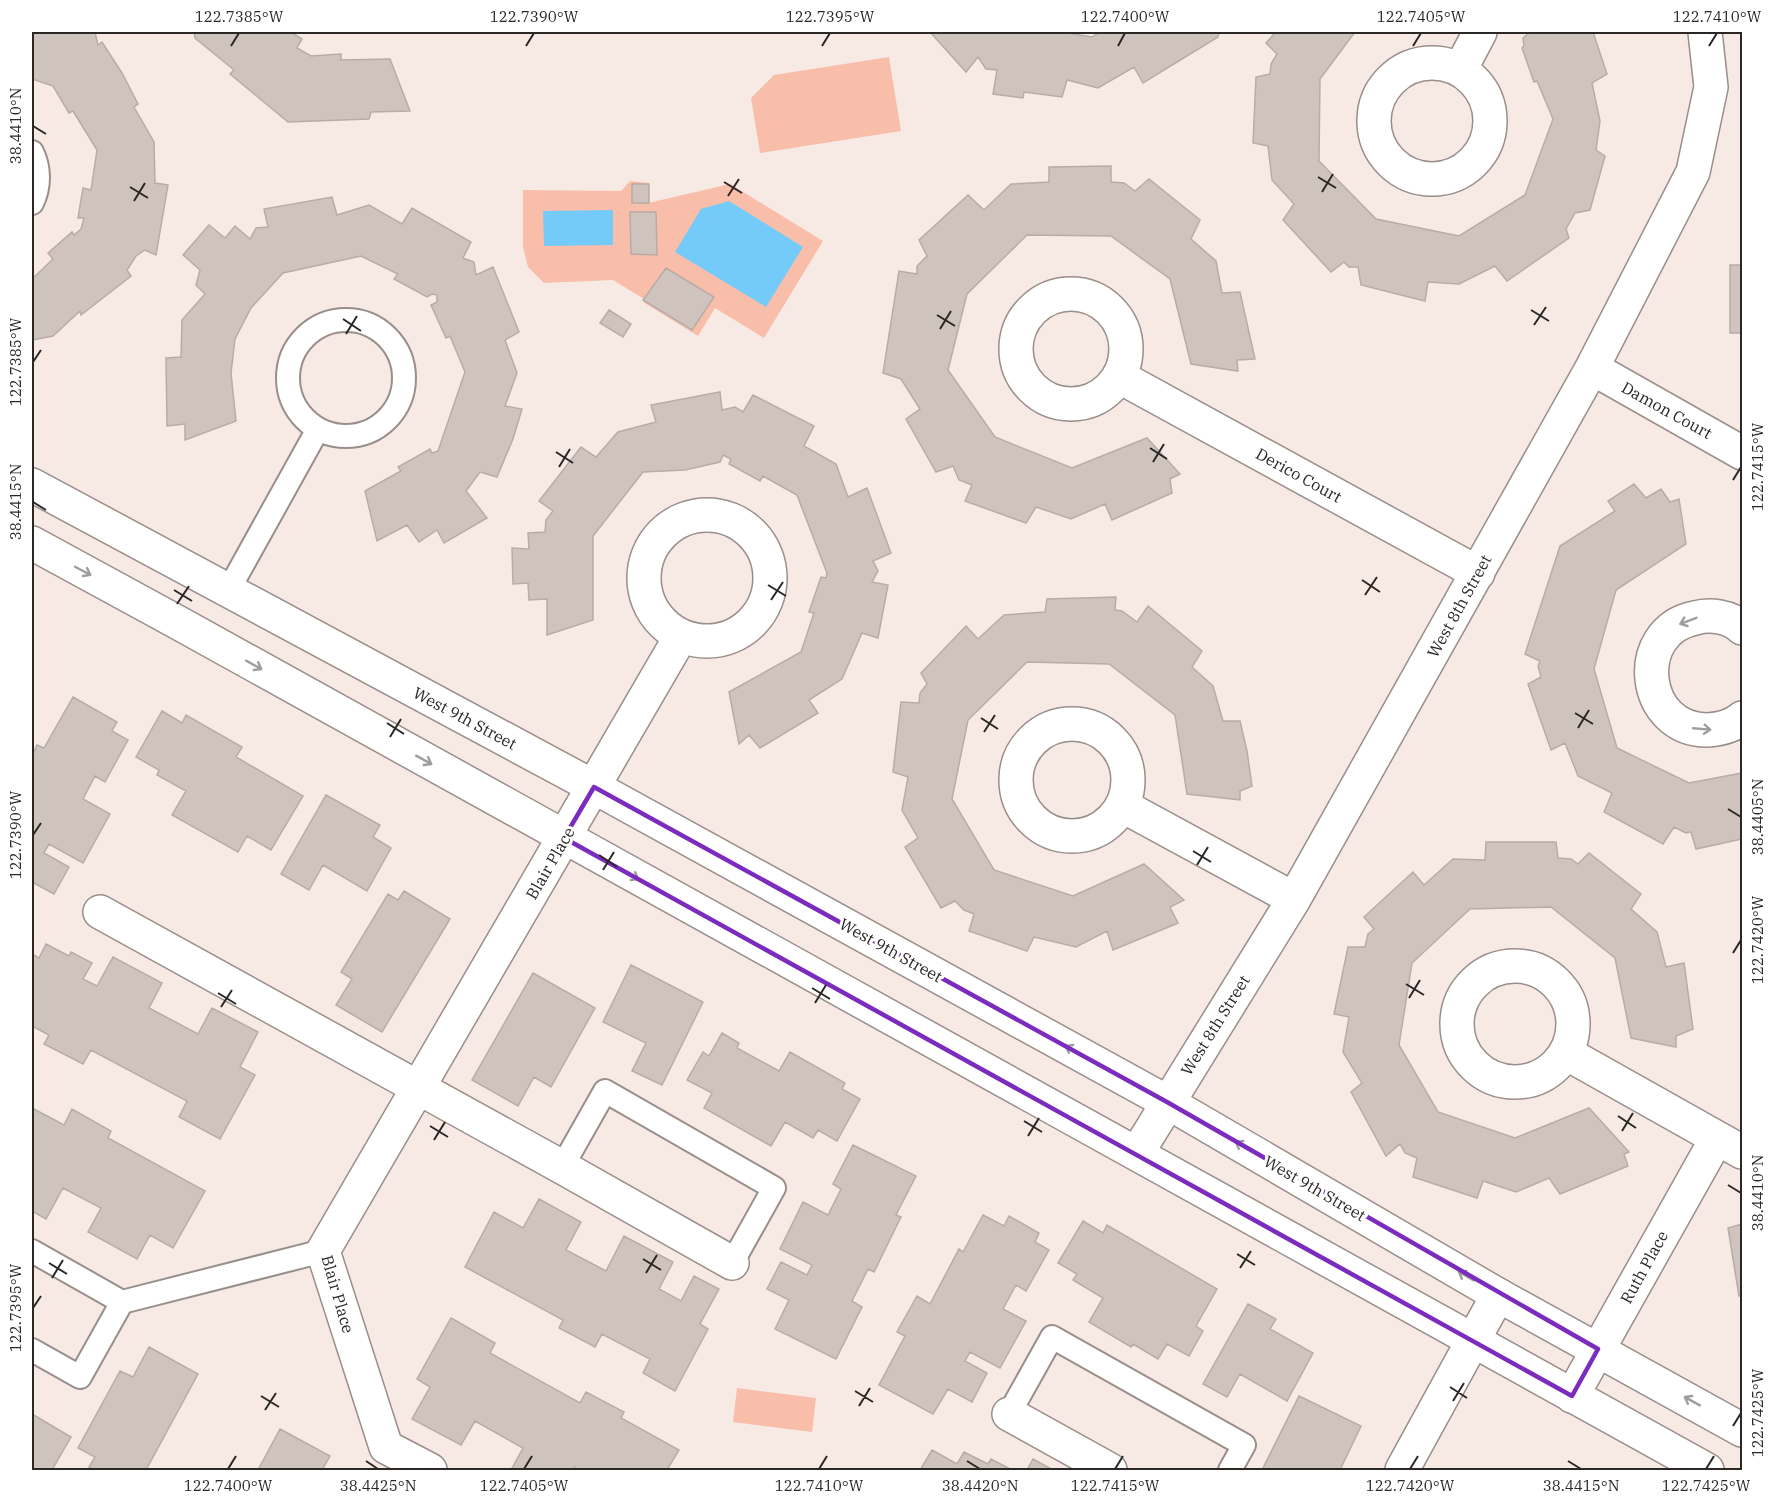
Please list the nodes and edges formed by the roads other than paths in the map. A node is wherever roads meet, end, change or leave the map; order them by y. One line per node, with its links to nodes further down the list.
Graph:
1 (1480, 32): 3 (street)
2 (1705, 32): 6 (street, West 8th Street)
3 (1460, 70)
4 (32, 152): 5 (lane)
5 (32, 203)
6 (1592, 368): 9 (street, Damon Court); 12 (street, West 8th Street)
7 (1120, 376): 12 (street, Derico Court)
8 (318, 429): 8 (lane); 13 (lane)
9 (1743, 453)
10 (32, 485): 13 (street, West 9th Street)
11 (32, 543): 19 (street, one-way to 19)
12 (1478, 573): 20 (street, West 8th Street)
13 (228, 591): 17 (street, West 9th Street)
14 (1741, 622): 16 (street, one-way to 16)
15 (681, 636): 17 (street, Blair Place)
16 (1743, 718)
17 (594, 787): 19 (street, Blair Place); 24 (street, West 9th Street, one-way to 17)
18 (1123, 806): 20 (street)
19 (564, 838): 23 (street, Blair Place); 26 (street, one-way to 26)
20 (1294, 899): 24 (street, West 8th Street)
21 (100, 912): 23 (street)
22 (1566, 1053): 25 (street, Ruth Place)
23 (418, 1089): 27 (street); 29 (street, Blair Place)
24 (1167, 1102): 26 (street, West 8th Street); 31 (street, West 9th Street, one-way to 24)
25 (1730, 1145): 34 (street, Ruth Place)
26 (1137, 1153): 33 (street)
27 (562, 1167): 30 (street); 30 (lane)
28 (32, 1251): 32 (lane)
29 (323, 1251): 32 (lane); 39 (street, Blair Place)
30 (732, 1263)
31 (1498, 1295): 33 (street); 34 (street, West 9th Street)
32 (122, 1302): 35 (lane)
33 (1474, 1342): 36 (street); 43 (street)
34 (1598, 1349): 36 (street, Ruth Place); 38 (street, West 9th Street, one-way to 34)
35 (32, 1350)
36 (1572, 1396): 44 (street)
37 (1009, 1414): 41 (street); 42 (lane)
38 (1743, 1430)
39 (380, 1459): 40 (street, Blair Place)
40 (430, 1470)
41 (1110, 1470)
42 (1230, 1470)
43 (1402, 1470)
44 (1707, 1470)

